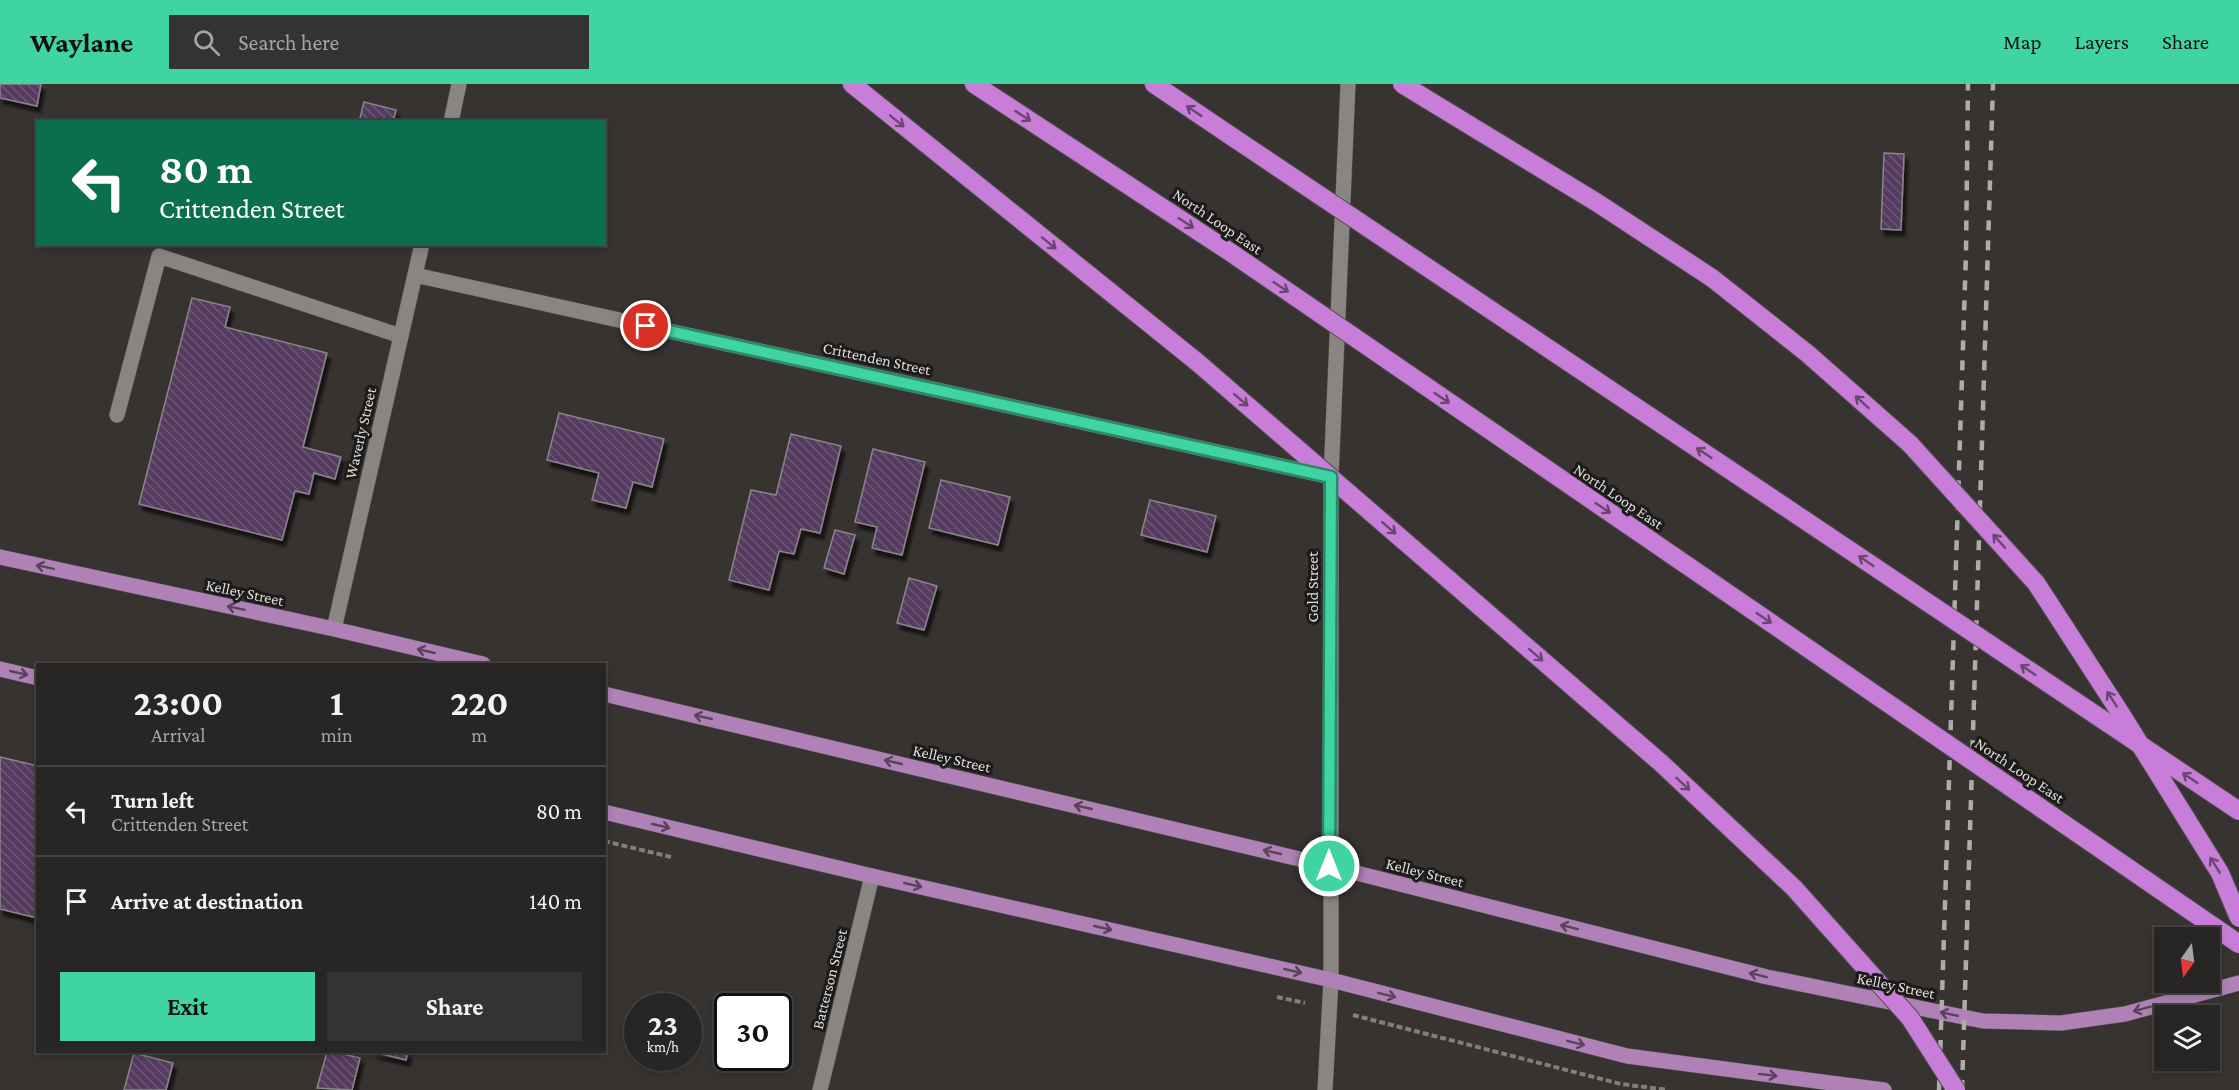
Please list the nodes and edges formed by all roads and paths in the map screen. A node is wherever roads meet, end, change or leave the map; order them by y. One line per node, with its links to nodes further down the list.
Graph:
1 (459, 84): 7 (street)
2 (852, 84): 30 (highway, one-way to 30, bridge)
3 (974, 84): 24 (highway, North Loop East, one-way to 24, bridge)
4 (1154, 84): 19 (highway, one-way to 4, bridge)
5 (1348, 84): 12 (street, Gold Street)
6 (1402, 84): 23 (highway, one-way to 6, bridge)
7 (451, 120)
8 (421, 246): 9 (street, Waverly Street)
9 (414, 274): 10 (street, Waverly Street); 12 (street, Crittenden Street)
10 (401, 336): 11 (street); 14 (street, Waverly Street)
11 (117, 415)
12 (1331, 477): 21 (street, Gold Street)
13 (0, 557): 14 (main road, Kelley Street, one-way to 13)
14 (334, 629): 15 (main road, Kelley Street, one-way to 14)
15 (479, 663)
16 (0, 669): 17 (main road, one-way to 17)
17 (36, 678)
18 (606, 693): 21 (main road, Kelley Street, one-way to 18)
19 (2239, 811)
20 (606, 812): 22 (main road, one-way to 22)
21 (1329, 866): 25 (street, Gold Street); 26 (main road, Kelley Street, one-way to 21)
22 (872, 876): 25 (main road, one-way to 25); 27 (street, Batterson Street)
23 (2239, 918)
24 (2239, 944)
25 (1331, 980): 28 (street, Gold Street); 29 (main road, one-way to 29)
26 (2239, 983)
27 (820, 1090)
28 (1325, 1090)
29 (1884, 1090)
30 (1956, 1090)

